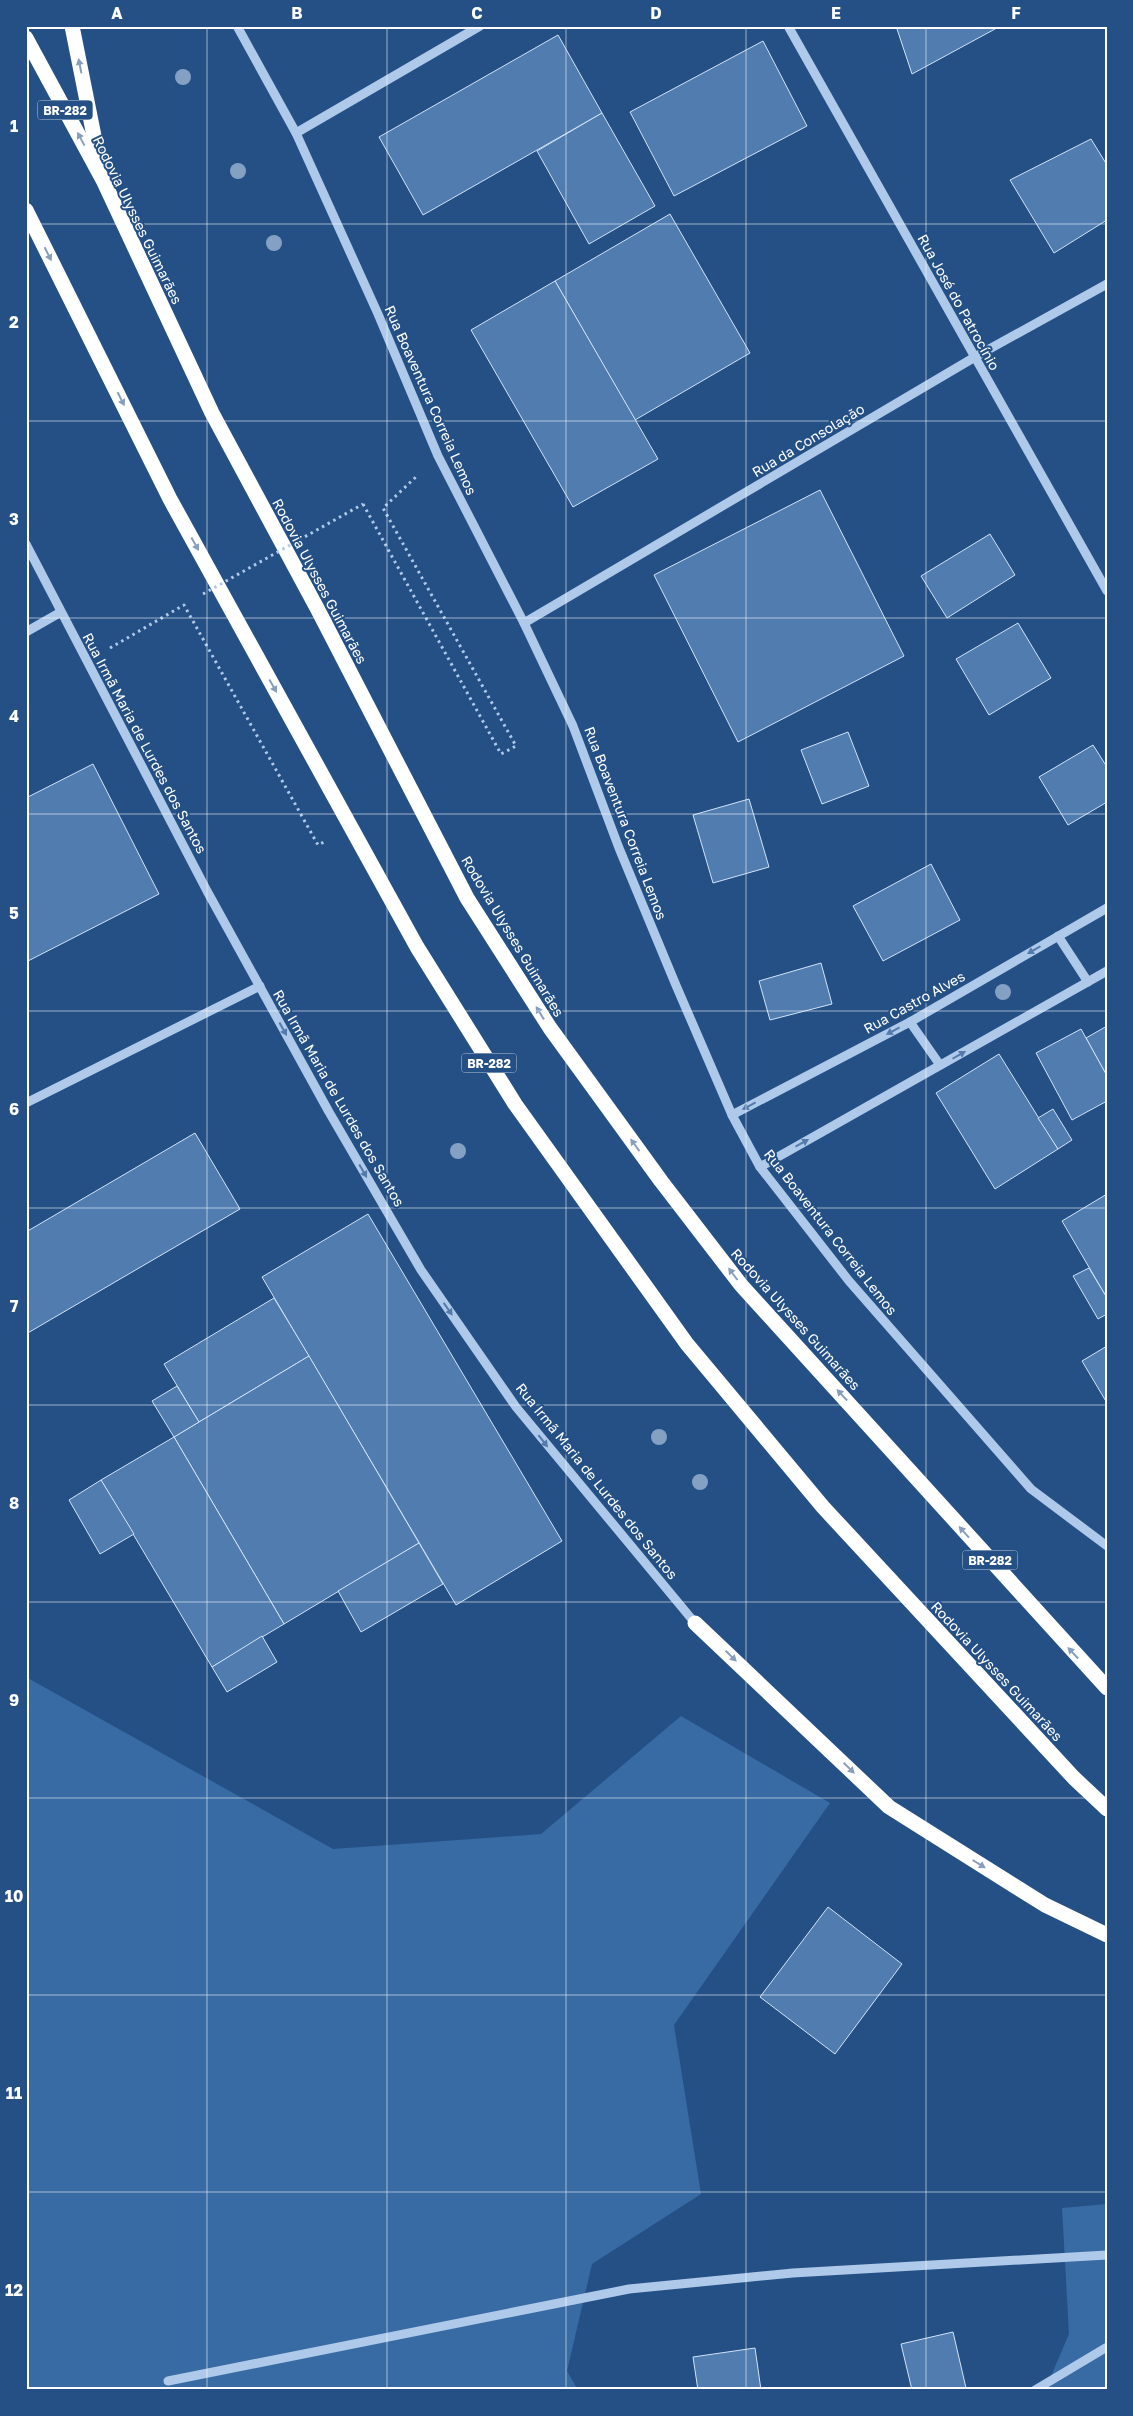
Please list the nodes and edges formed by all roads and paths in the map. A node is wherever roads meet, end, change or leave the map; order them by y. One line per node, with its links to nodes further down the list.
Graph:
1 (72, 26): 7 (highway, one-way to 1)
2 (237, 26): 6 (street, Rua Boaventura Correia Lemos)
3 (480, 26): 6 (street)
4 (788, 26): 10 (street, Rua José do Patrocínio)
5 (26, 38): 7 (highway, Rodovia Ulysses Guimarães / BR-282, one-way to 5)
6 (296, 133): 11 (street, Rua Boaventura Correia Lemos)
7 (104, 182): 32 (highway, Rodovia Ulysses Guimarães / BR-282, one-way to 7)
8 (26, 210): 33 (highway, Rodovia Ulysses Guimarães / BR-282, one-way to 33)
9 (1107, 284): 10 (street, Rua da Consolação)
10 (975, 357): 13 (street, Rua José do Patrocínio); 17 (street, Rua da Consolação)
11 (438, 456): 14 (path, bridge); 17 (street, Rua Boaventura Correia Lemos)
12 (26, 544): 16 (street, Rua Irmã Maria de Lurdes dos Santos)
13 (1107, 591)
14 (203, 594)
15 (184, 604): 19 (path)
16 (61, 612): 18 (street); 19 (street, Rua Irmã Maria de Lurdes dos Santos)
17 (524, 623): 28 (street, Rua Boaventura Correia Lemos)
18 (26, 632)
19 (86, 662): 24 (street, Rua Irmã Maria de Lurdes dos Santos)
20 (1107, 908): 21 (street, Rua Castro Alves)
21 (1058, 936): 23 (street); 25 (street, Rua Castro Alves, one-way to 25)
22 (1107, 971): 23 (street)
23 (1088, 982): 26 (street, one-way to 23)
24 (260, 986): 27 (street); 31 (street, Rua Irmã Maria de Lurdes dos Santos, one-way to 31)
25 (910, 1022): 26 (street); 28 (street, Rua Castro Alves, one-way to 28)
26 (940, 1065): 29 (street, one-way to 26)
27 (26, 1103)
28 (732, 1115): 29 (street, Rua Boaventura Correia Lemos)
29 (760, 1167): 30 (street, Rua Boaventura Correia Lemos)
30 (1107, 1546)
31 (695, 1623): 34 (highway, one-way to 34)
32 (1107, 1688)
33 (1107, 1809)
34 (1107, 1935)
35 (1107, 2256): 37 (street)
36 (1107, 2347): 38 (street)
37 (168, 2381)
38 (1035, 2390)

